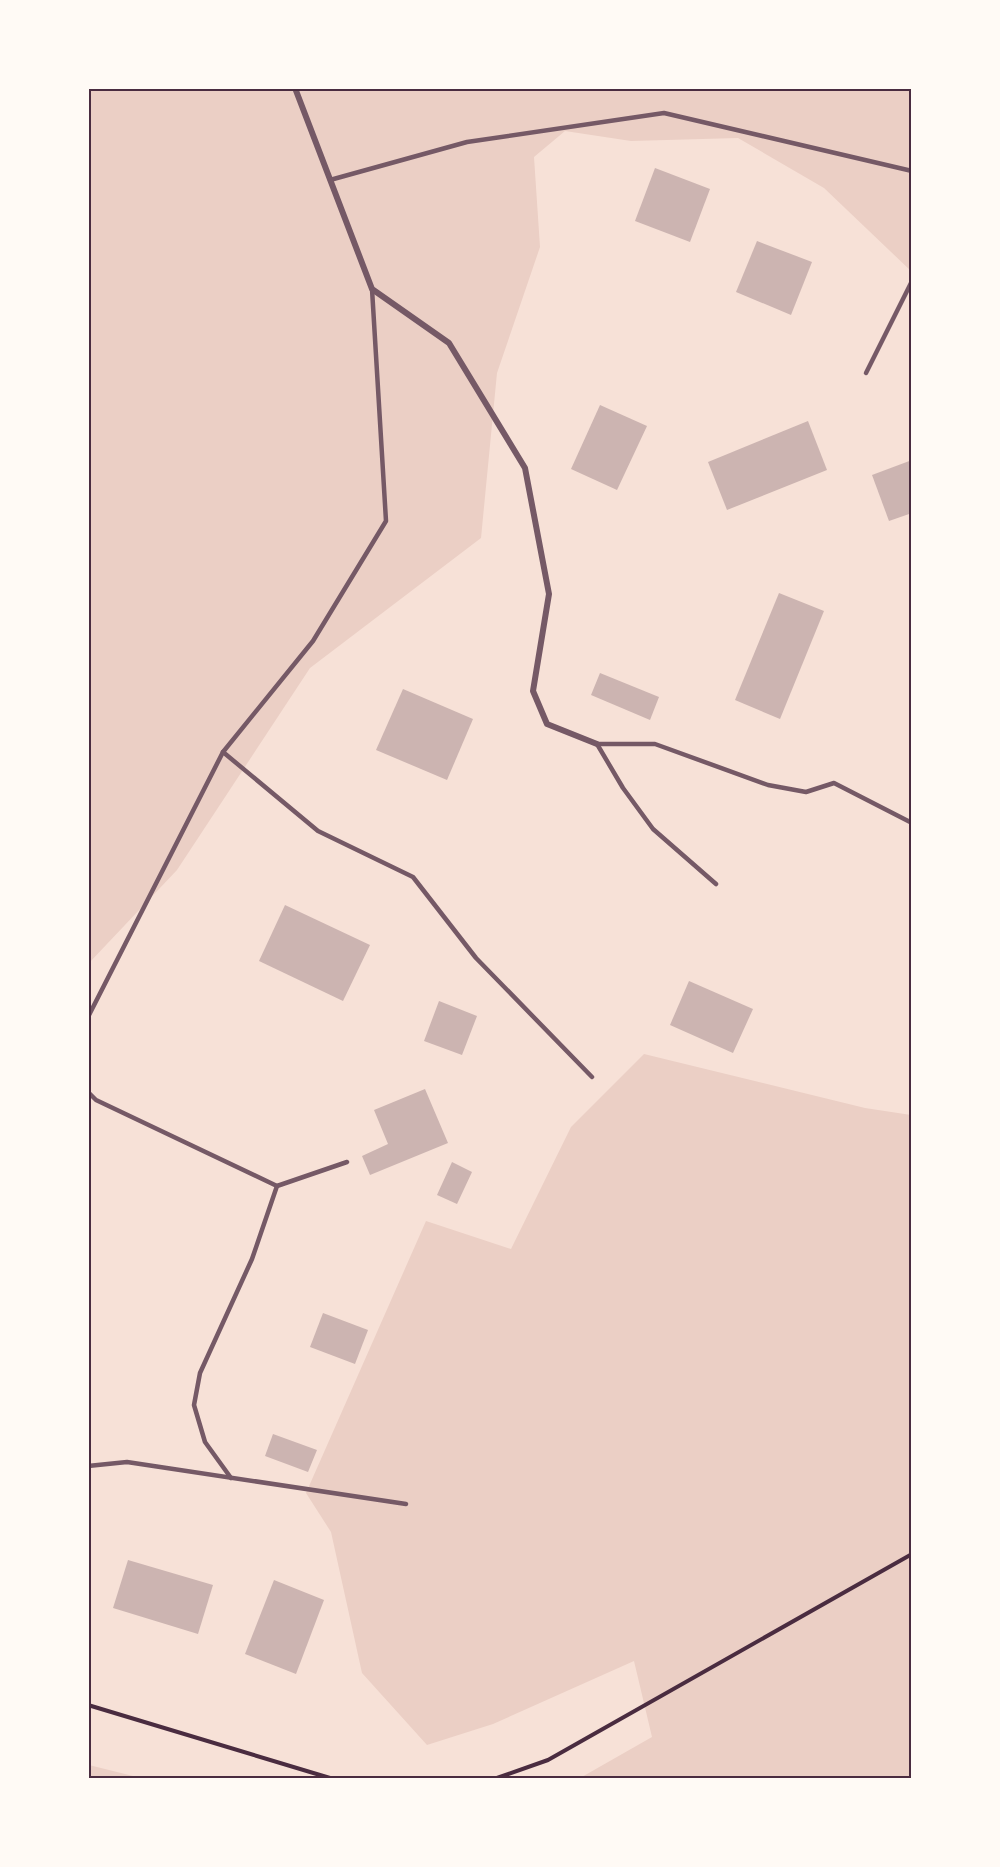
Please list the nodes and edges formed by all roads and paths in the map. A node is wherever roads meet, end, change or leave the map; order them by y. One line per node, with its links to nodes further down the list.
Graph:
1 (295, 88): 3 (street)
2 (912, 171): 3 (lane)
3 (330, 180): 5 (street)
4 (912, 281): 6 (lane)
5 (372, 289): 7 (street); 8 (lane)
6 (866, 373)
7 (597, 744): 9 (lane); 10 (lane)
8 (223, 752): 11 (lane); 12 (lane)
9 (912, 823)
10 (716, 884)
11 (88, 1017)
12 (592, 1077)
13 (88, 1092): 15 (lane)
14 (347, 1162): 15 (lane)
15 (277, 1186): 17 (lane)
16 (88, 1466): 17 (lane)
17 (231, 1478): 18 (lane)
18 (406, 1504)
19 (912, 1554): 22 (path)
20 (88, 1705): 21 (path)
21 (330, 1779)
22 (497, 1779)

